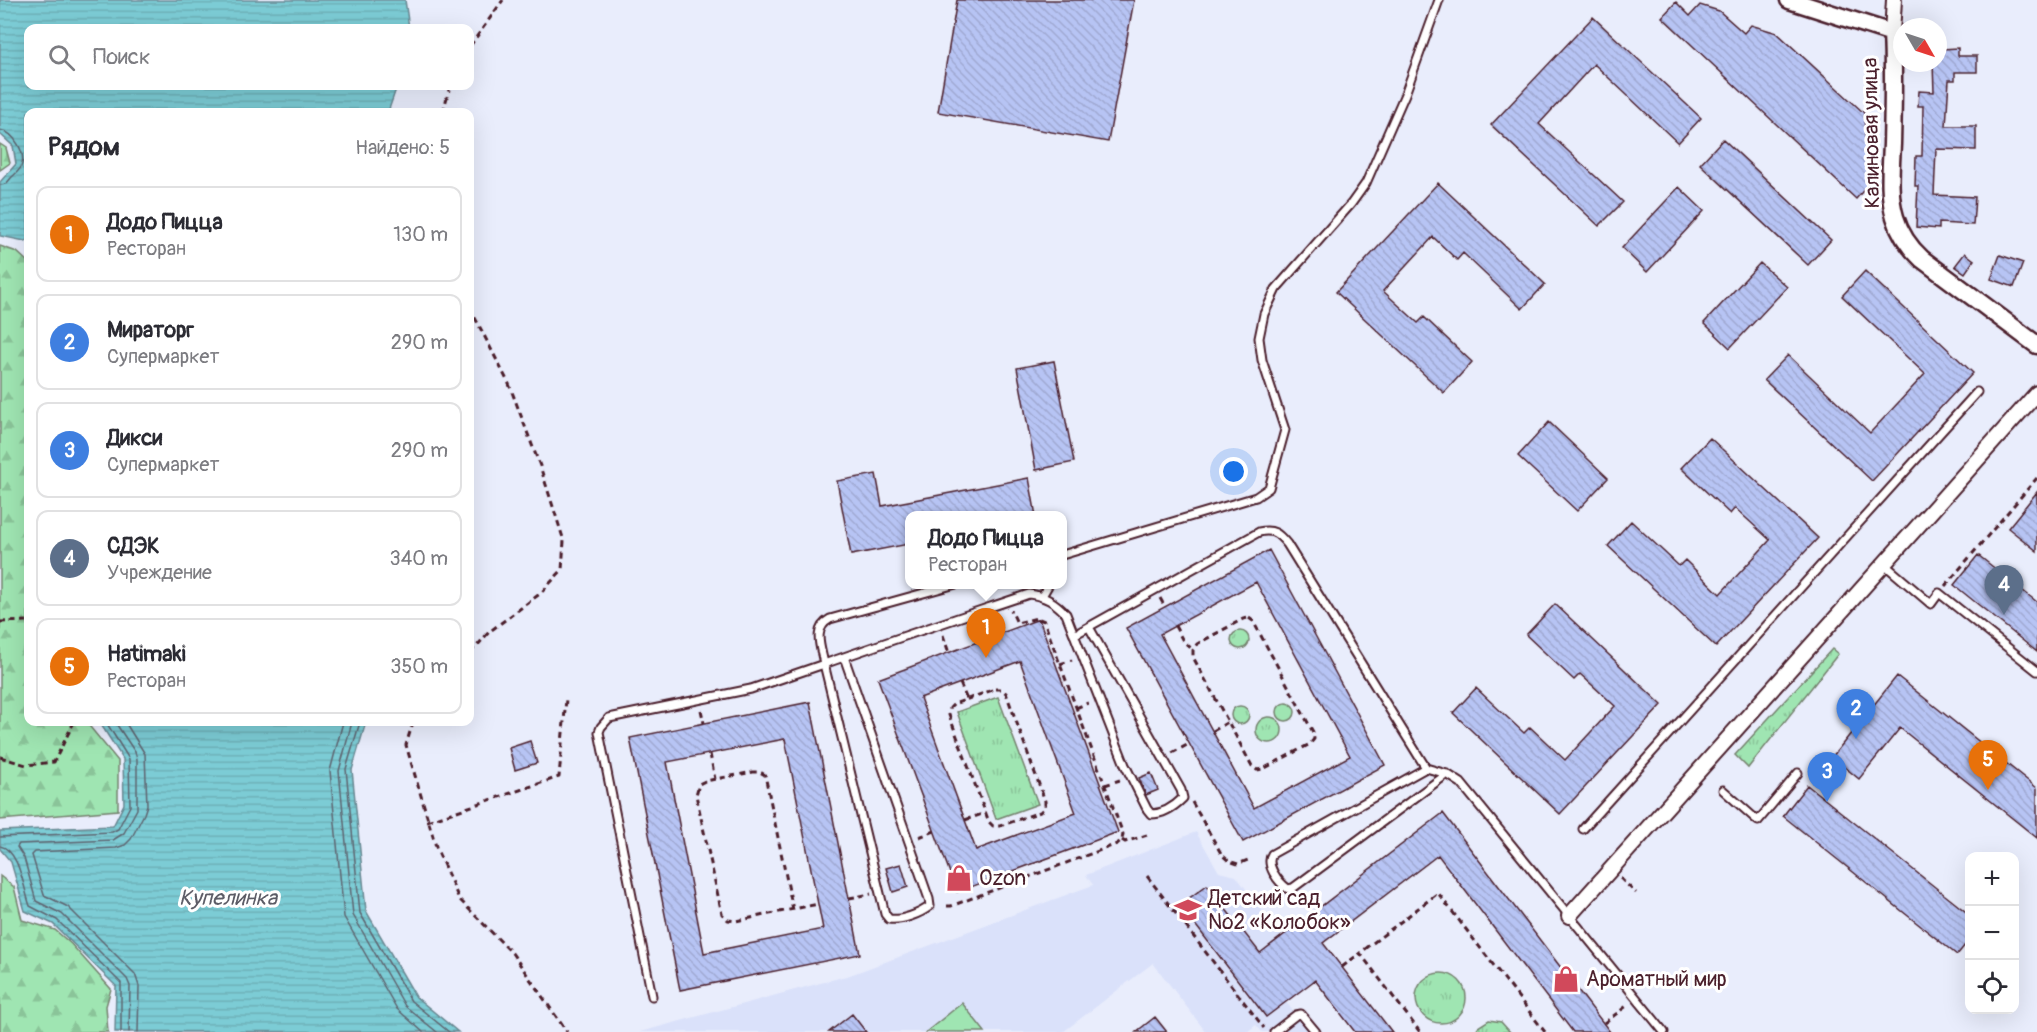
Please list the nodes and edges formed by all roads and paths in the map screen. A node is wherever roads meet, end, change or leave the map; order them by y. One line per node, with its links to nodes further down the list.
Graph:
1 (502, 0): 6 (path)
2 (1439, 0): 14 (lane)
3 (1790, 0): 5 (street, Калиновая улица)
4 (1894, 0): 5 (street)
5 (1892, 33): 10 (street, Калиновая улица)
6 (474, 39)
7 (449, 90): 8 (path)
8 (444, 108)
9 (474, 316): 27 (path)
10 (2037, 344)
11 (1977, 392): 59 (lane)
12 (2037, 393): 15 (street)
13 (2037, 478): 18 (path)
14 (1067, 554)
15 (1884, 564): 18 (lane); 73 (street)
16 (941, 589): 32 (lane)
17 (1046, 589): 19 (lane)
18 (1939, 594): 34 (lane)
19 (1042, 596): 23 (lane); 26 (lane)
20 (1011, 610): 33 (path)
21 (24, 621): 22 (path)
22 (0, 622)
23 (939, 625): 29 (path); 30 (lane)
24 (1175, 626): 28 (path)
25 (1089, 627): 26 (lane); 47 (lane); 48 (lane)
26 (1074, 635): 55 (lane)
27 (474, 648)
28 (1193, 650): 40 (path); 40 (path)
29 (949, 653)
30 (844, 657): 32 (lane); 67 (lane)
31 (1072, 660): 33 (path)
32 (825, 664): 67 (lane); 76 (lane)
33 (1060, 664): 39 (path)
34 (2037, 671)
35 (960, 683): 37 (path)
36 (566, 699): 58 (path)
37 (967, 699): 56 (path); 56 (path)
38 (1088, 703): 39 (path)
39 (1076, 708): 53 (path)
40 (1228, 722): 43 (path)
41 (72, 726): 46 (path)
42 (412, 726): 58 (path)
43 (1213, 731)
44 (1189, 744): 47 (path)
45 (710, 754): 51 (path)
46 (0, 757)
47 (1163, 758): 55 (lane)
48 (1426, 768): 50 (lane); 50 (lane)
49 (1798, 773): 54 (lane)
50 (1447, 774): 73 (lane)
51 (715, 779): 72 (path); 72 (path)
52 (1120, 780): 53 (path)
53 (1105, 785): 63 (path)
54 (1724, 790)
55 (1183, 798): 64 (path)
56 (985, 813): 57 (path)
57 (965, 820)
58 (428, 821): 79 (path)
59 (1583, 829)
60 (934, 831): 62 (path)
61 (1147, 835): 63 (path)
62 (919, 837)
63 (1122, 840): 71 (path)
64 (1248, 860)
65 (1147, 876): 80 (path)
66 (1619, 877): 68 (path)
67 (880, 892): 69 (path)
68 (1636, 894)
69 (849, 898)
70 (818, 904): 72 (path)
71 (947, 906)
72 (793, 909)
73 (1569, 916): 77 (lane)
74 (1360, 953): 75 (path); 83 (path); 84 (path)
75 (1342, 967)
76 (652, 996)
77 (1636, 998): 78 (path); 85 (lane)
78 (1604, 1023)
79 (567, 1032)
80 (1267, 1032)
81 (1274, 1032): 82 (lane)
82 (1316, 1032)
83 (1420, 1032)
84 (1545, 1032)
85 (1664, 1032)

